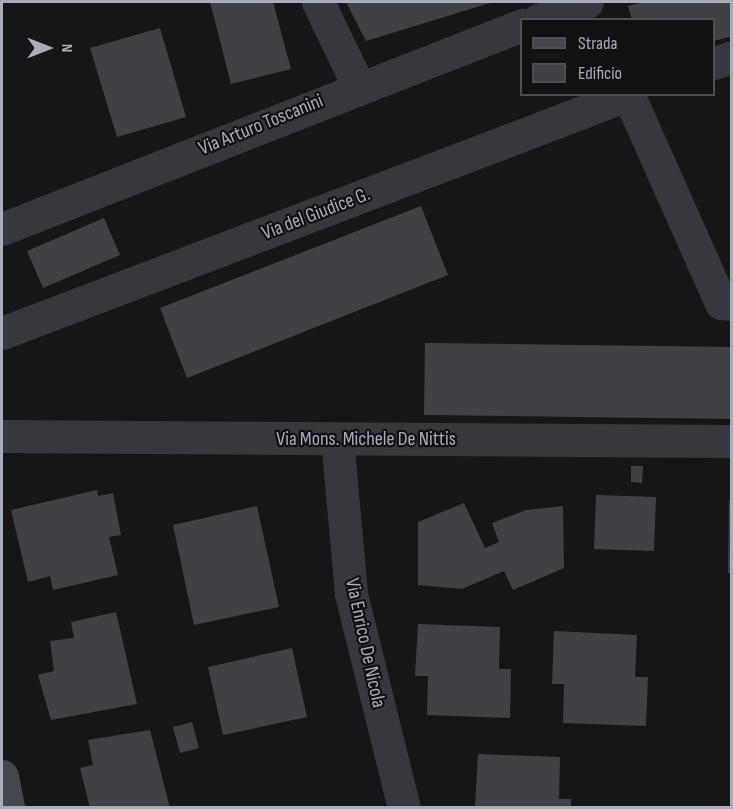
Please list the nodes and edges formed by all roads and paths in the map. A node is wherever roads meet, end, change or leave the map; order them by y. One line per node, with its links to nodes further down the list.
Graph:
1 (318, 2): 9 (street)
2 (587, 2): 4 (street)
3 (599, 2): 5 (street)
4 (543, 18)
5 (603, 18)
6 (520, 26): 9 (street, Via Arturo Toscanini)
7 (732, 57): 8 (street)
8 (715, 63)
9 (358, 85): 12 (street, Via Arturo Toscanini)
10 (626, 96): 14 (street, Via del Giudice G.)
11 (629, 96): 13 (street)
12 (2, 229)
13 (732, 304)
14 (2, 333)
15 (2, 436): 16 (street, Via Mons. Michele De Nittis)
16 (337, 440): 17 (street, Via Mons. Michele De Nittis); 18 (street, Via Enrico De Nicola)
17 (732, 441)
18 (404, 807)

